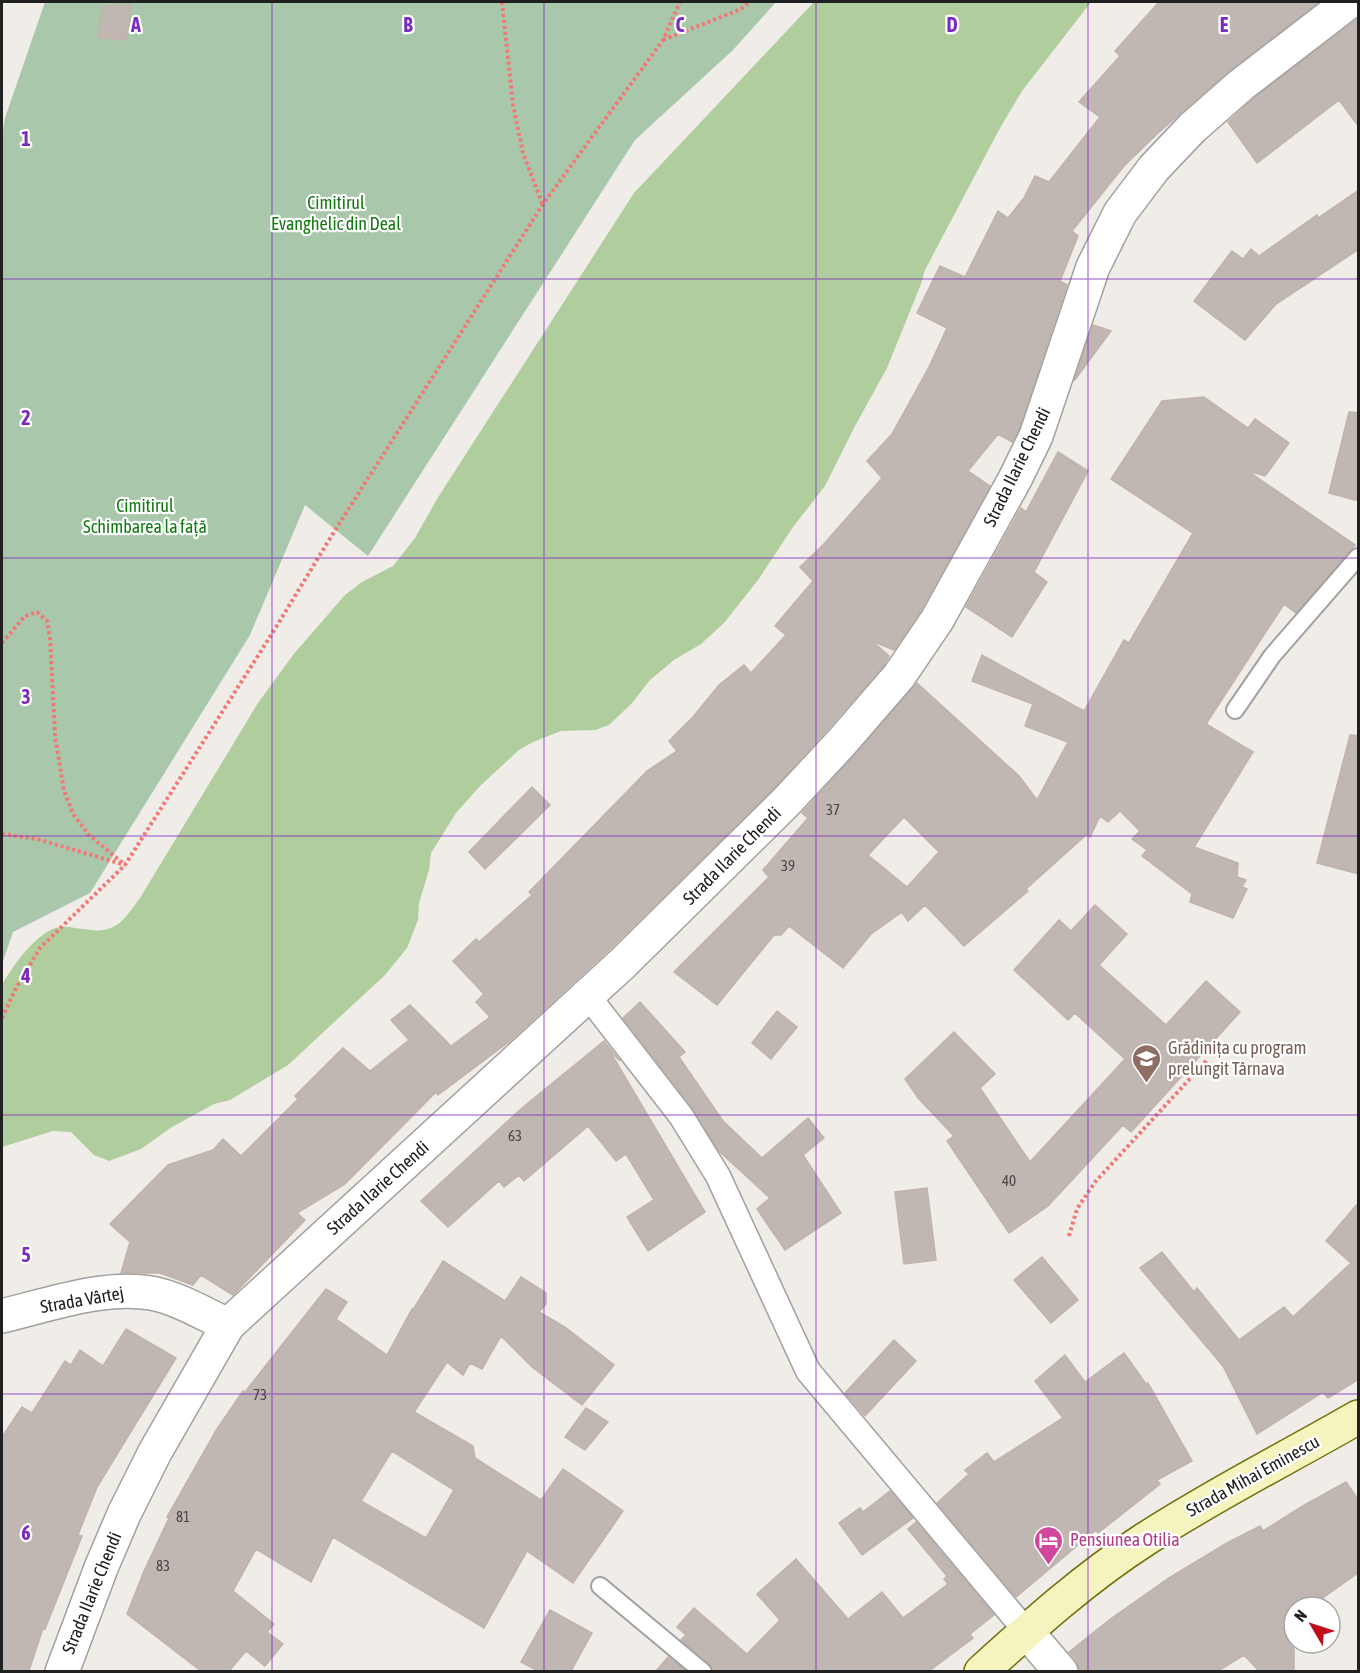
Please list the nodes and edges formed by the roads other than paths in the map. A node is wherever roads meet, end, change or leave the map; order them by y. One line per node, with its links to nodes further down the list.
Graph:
1 (1349, 2): 4 (street, Strada Ilarie Chendi)
2 (1359, 557): 3 (lane)
3 (1236, 710)
4 (588, 996): 6 (street, Strada Ilarie Chendi); 9 (street)
5 (2, 1316): 6 (street, Strada Vârtej)
6 (228, 1325): 10 (street, Strada Ilarie Chendi)
7 (1359, 1417): 9 (main road, Strada Mihai Eminescu)
8 (600, 1586): 11 (lane)
9 (1026, 1631): 12 (main road, Strada Mihai Eminescu); 13 (street)
10 (62, 1671)
11 (703, 1671)
12 (981, 1671)
13 (1060, 1671)

